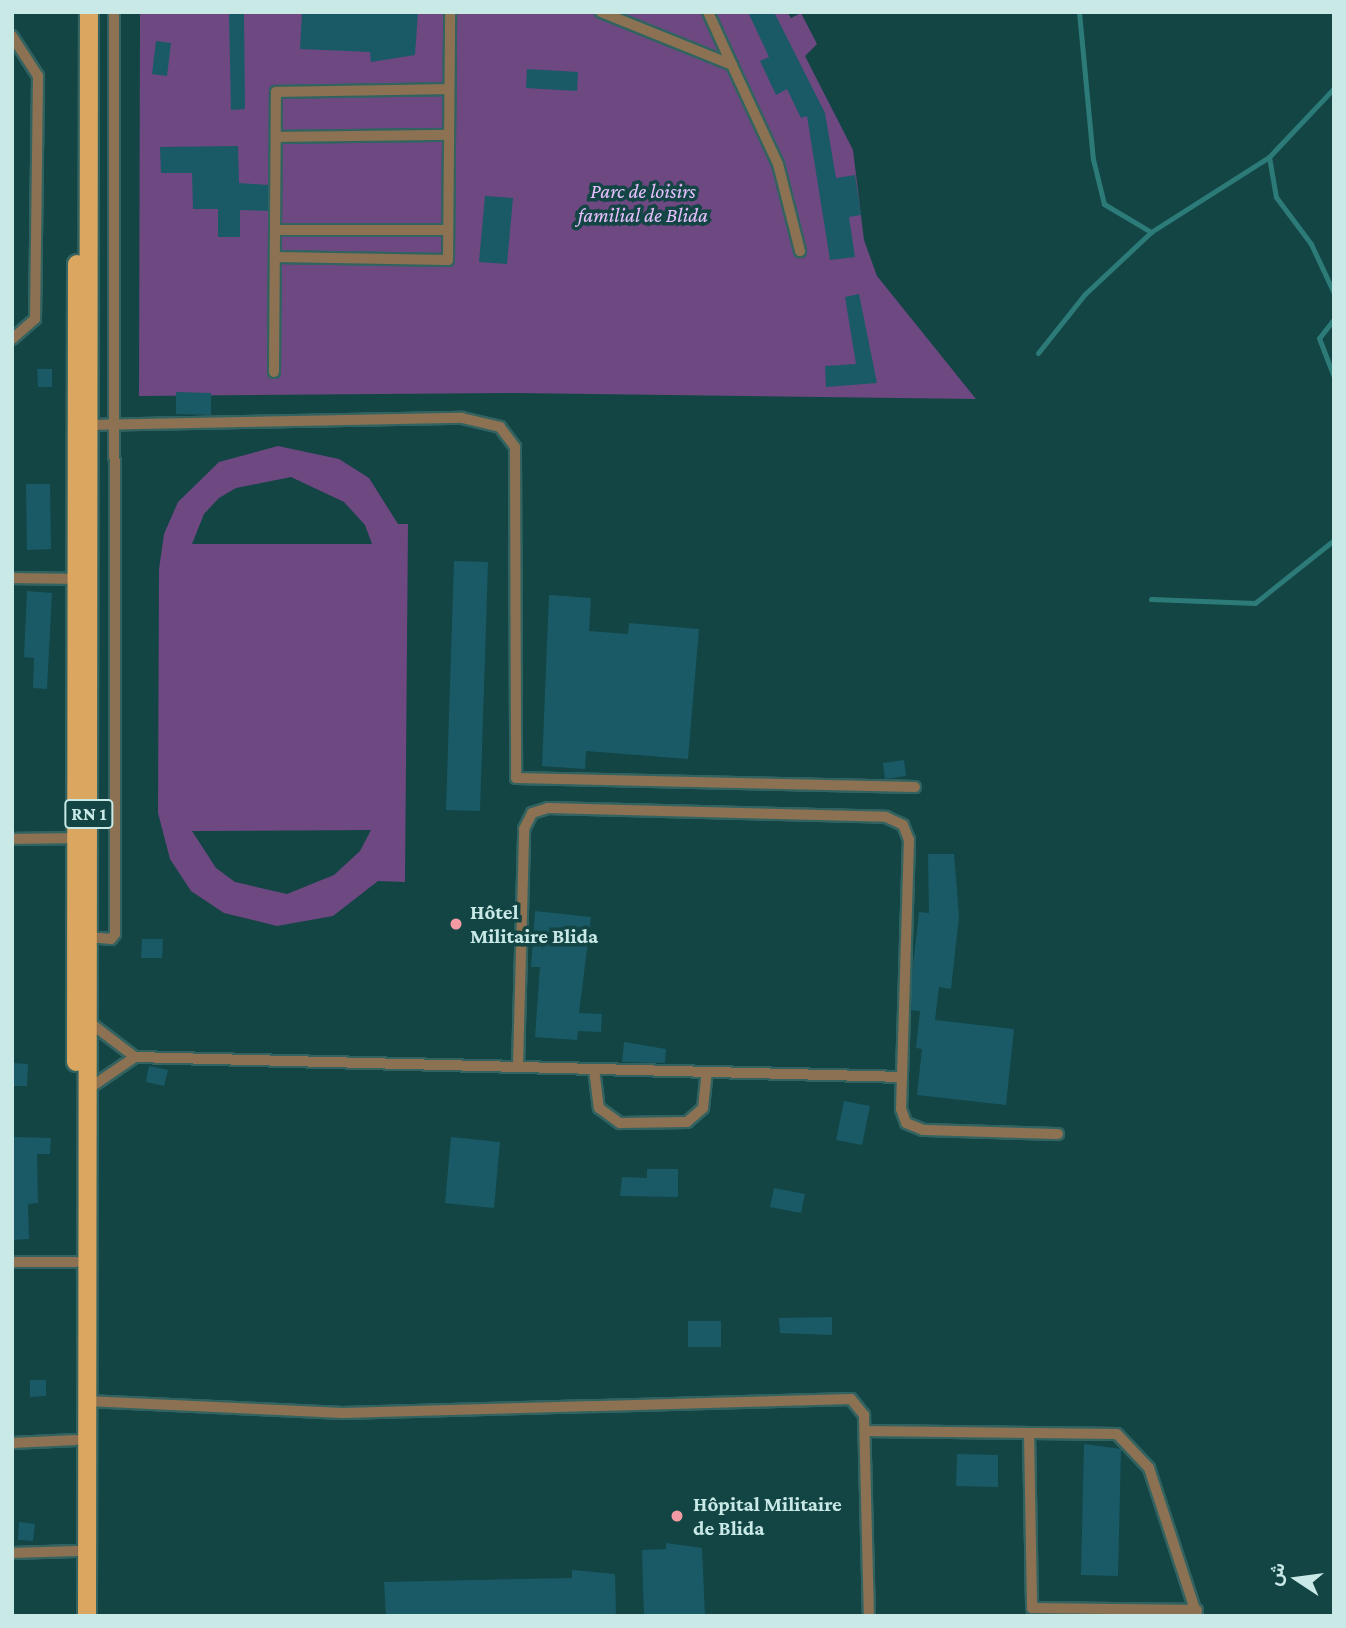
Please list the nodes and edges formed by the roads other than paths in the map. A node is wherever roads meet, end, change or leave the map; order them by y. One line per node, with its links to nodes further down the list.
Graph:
1 (77, 12): 21 (main road, RN 1)
2 (89, 12): 18 (main road, RN 1)
3 (114, 12): 19 (lane)
4 (450, 12): 9 (lane)
5 (601, 12): 8 (lane)
6 (708, 12): 8 (lane)
7 (12, 36): 16 (lane)
8 (732, 65): 14 (lane)
9 (449, 89): 10 (lane); 11 (lane)
10 (449, 135): 11 (lane); 13 (lane)
11 (276, 137): 12 (lane)
12 (276, 230): 13 (lane); 15 (lane)
13 (448, 230): 15 (lane)
14 (800, 251)
15 (276, 257): 17 (lane)
16 (12, 339)
17 (274, 372)
18 (89, 425): 19 (lane); 25 (main road, RN 1)
19 (114, 425): 22 (lane); 25 (lane)
20 (12, 578): 21 (lane)
21 (77, 579): 23 (main road, RN 1)
22 (915, 787)
23 (76, 838): 24 (lane); 35 (main road, RN 1)
24 (12, 839)
25 (89, 937): 26 (main road, RN 1)
26 (89, 1022): 27 (lane); 32 (main road, RN 1)
27 (135, 1057): 28 (lane); 32 (lane)
28 (518, 1066): 29 (lane); 31 (lane)
29 (594, 1069): 30 (lane); 30 (lane)
30 (707, 1072): 31 (lane)
31 (902, 1077): 33 (lane)
32 (88, 1089): 36 (main road, RN 1)
33 (1058, 1134)
34 (12, 1262): 35 (lane)
35 (76, 1262): 39 (main road, RN 1)
36 (88, 1401): 37 (lane); 45 (main road, RN 1)
37 (865, 1432): 38 (lane); 46 (lane)
38 (1029, 1433): 43 (lane); 43 (lane)
39 (76, 1440): 40 (lane); 41 (main road, RN 1)
40 (12, 1443)
41 (76, 1551): 42 (lane); 44 (main road, RN 1)
42 (12, 1553)
43 (1197, 1613)
44 (76, 1616)
45 (87, 1616)
46 (869, 1616)

